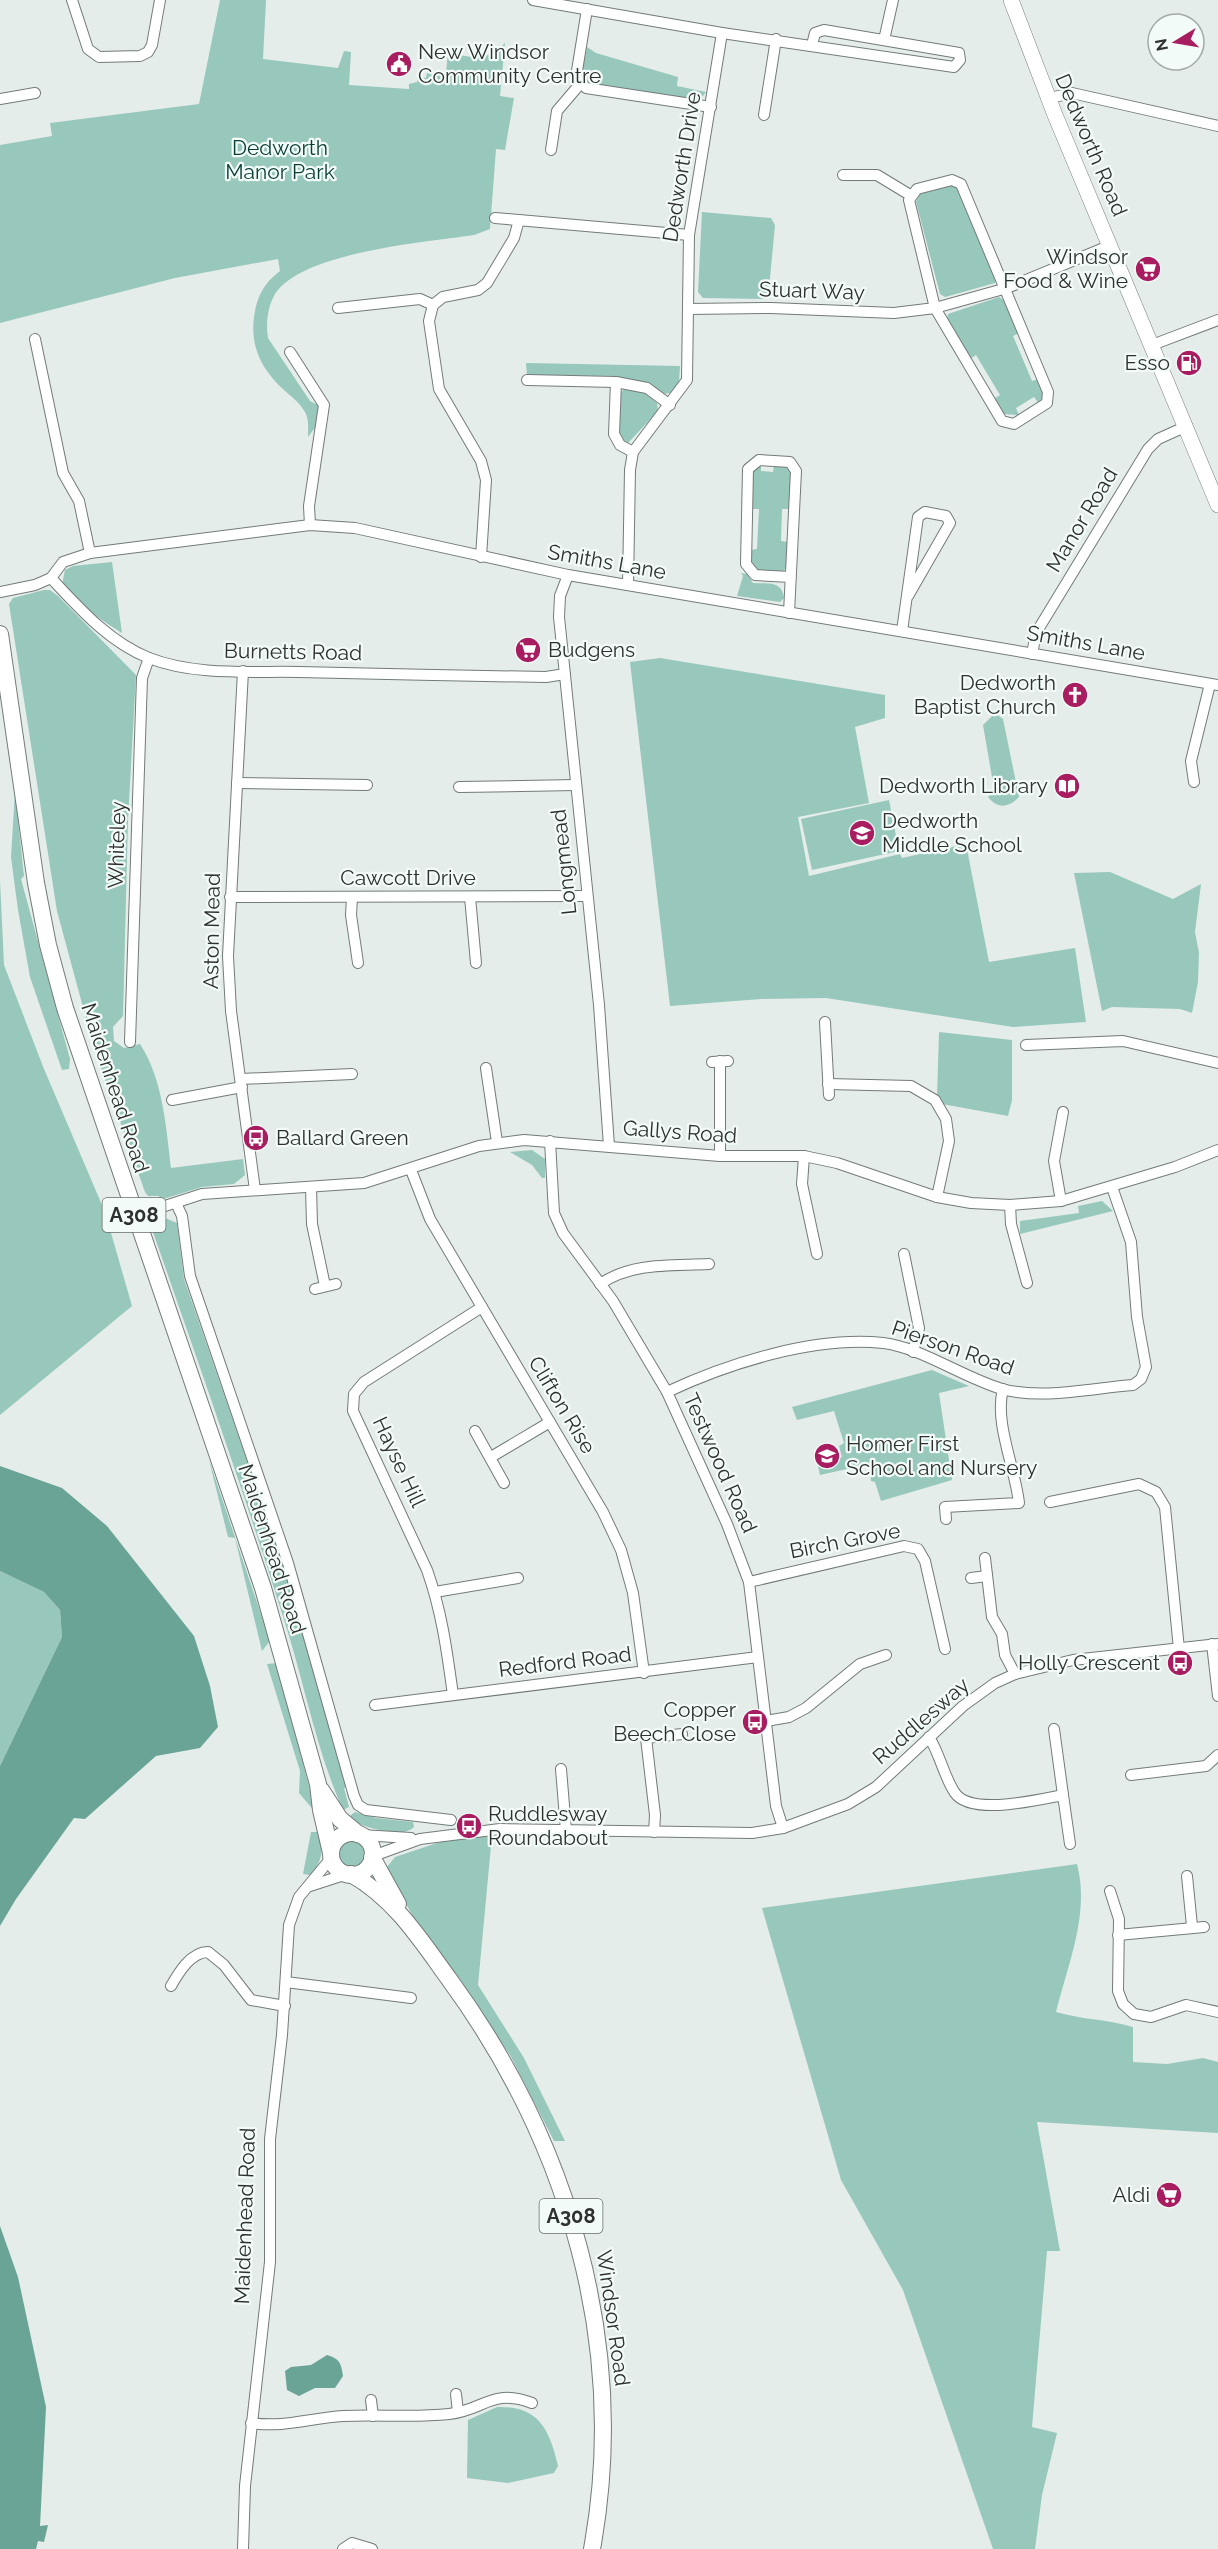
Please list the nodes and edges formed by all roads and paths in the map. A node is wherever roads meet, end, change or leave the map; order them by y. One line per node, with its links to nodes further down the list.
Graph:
1 (72, 0): 2 (street)
2 (160, 0)
3 (533, 0): 6 (street)
4 (893, 0): 9 (street)
5 (1011, 0): 13 (main road, Dedworth Road)
6 (587, 9): 7 (street); 11 (street)
7 (722, 33): 8 (street); 15 (street, Dedworth Drive)
8 (776, 39): 10 (street); 16 (street)
9 (884, 40): 10 (street); 10 (street)
10 (812, 45)
11 (580, 84): 15 (street); 18 (street)
12 (35, 93): 14 (street)
13 (1050, 98): 17 (street); 24 (main road, Dedworth Road)
14 (0, 99)
15 (711, 107): 23 (street, Dedworth Drive)
16 (764, 115)
17 (1218, 126)
18 (550, 150)
19 (843, 175): 20 (street)
20 (910, 195): 25 (street); 28 (street)
21 (495, 218): 22 (street)
22 (519, 220): 23 (street); 26 (street)
23 (689, 235): 29 (street, Dedworth Drive)
24 (1110, 245): 25 (street, Stuart Way); 32 (main road, Dedworth Road)
25 (1006, 288): 28 (street, Stuart Way); 28 (street)
26 (433, 305): 27 (street); 42 (street)
27 (338, 308)
28 (935, 308): 29 (street, Stuart Way)
29 (688, 309): 36 (street, Dedworth Drive)
30 (1218, 320): 32 (street)
31 (35, 339): 41 (street)
32 (1152, 345): 37 (main road, Dedworth Road)
33 (290, 352): 40 (street)
34 (527, 380): 35 (street)
35 (616, 382): 36 (street); 38 (street)
36 (670, 405): 38 (street)
37 (1187, 426): 39 (main road, Dedworth Road); 52 (street, Manor Road)
38 (633, 452): 46 (street)
39 (1218, 505)
40 (309, 525): 41 (street, Smiths Lane); 42 (street, Smiths Lane)
41 (90, 553): 45 (street, Smiths Lane)
42 (481, 556): 43 (street, Smiths Lane)
43 (568, 575): 46 (street, Smiths Lane); 55 (street, Longmead)
44 (791, 577): 44 (street); 49 (street)
45 (51, 578): 47 (street, Smiths Lane); 53 (street, Burnetts Road)
46 (628, 585): 49 (street, Smiths Lane)
47 (0, 592)
48 (908, 596): 48 (street); 50 (street)
49 (789, 613): 50 (street, Smiths Lane)
50 (902, 632): 52 (street, Smiths Lane)
51 (0, 634): 92 (main road, Maidenhead Road / A308)
52 (1032, 654): 56 (street, Smiths Lane)
53 (149, 658): 54 (street, Burnetts Road); 69 (street, Whiteley)
54 (243, 671): 55 (street, Burnetts Road); 58 (street, Aston Mead)
55 (564, 674): 60 (street, Longmead)
56 (1214, 684): 57 (street)
57 (1194, 782)
58 (237, 783): 59 (street); 63 (street, Aston Mead)
59 (367, 785)
60 (576, 785): 61 (street); 62 (street, Longmead)
61 (459, 787)
62 (587, 896): 64 (street, Cawcott Drive); 80 (street, Longmead)
63 (230, 897): 65 (street, Cawcott Drive); 75 (street, Aston Mead)
64 (470, 897): 65 (street, Cawcott Drive); 67 (street)
65 (352, 898): 66 (street)
66 (358, 963)
67 (476, 964)
68 (825, 1022): 88 (street)
69 (127, 1036)
70 (1026, 1045): 72 (street)
71 (720, 1061): 82 (street)
72 (1218, 1063)
73 (486, 1068): 79 (street)
74 (352, 1074): 75 (street)
75 (242, 1083): 76 (street); 87 (street, Aston Mead)
76 (172, 1100)
77 (1063, 1112): 89 (street)
78 (550, 1141): 79 (street, Gallys Road); 80 (street, Gallys Road); 97 (street, Testwood Road)
79 (497, 1143): 84 (street, Gallys Road)
80 (609, 1146): 82 (street, Gallys Road)
81 (1218, 1150): 86 (street, Gallys Road)
82 (720, 1156): 83 (street, Gallys Road)
83 (804, 1156): 88 (street, Gallys Road); 93 (street)
84 (411, 1170): 85 (street, Gallys Road); 99 (street, Clifton Rise)
85 (311, 1187): 87 (street, Gallys Road); 98 (street)
86 (1112, 1187): 89 (street, Gallys Road); 101 (street, Pierson Road)
87 (255, 1190): 90 (street, Gallys Road)
88 (937, 1197): 91 (street, Gallys Road)
89 (1061, 1201): 91 (street, Gallys Road)
90 (176, 1203): 92 (street, Gallys Road); 134 (street, Maidenhead Road)
91 (1010, 1205): 96 (street)
92 (134, 1216): 132 (main road, Maidenhead Road / A308)
93 (817, 1254)
94 (905, 1254): 100 (street)
95 (709, 1264): 97 (street)
96 (1027, 1282)
97 (600, 1284): 102 (street, Testwood Road)
98 (325, 1286)
99 (482, 1307): 103 (street, Clifton Rise); 114 (street, Hayse Hill)
100 (913, 1352): 101 (street, Pierson Road); 102 (street, Pierson Road)
101 (1003, 1389): 108 (street)
102 (667, 1392): 113 (street, Testwood Road)
103 (550, 1422): 105 (street); 120 (street, Clifton Rise)
104 (475, 1431): 105 (street)
105 (491, 1457): 106 (street)
106 (504, 1484)
107 (1056, 1503): 117 (street)
108 (946, 1519)
109 (985, 1558): 111 (street)
110 (512, 1575): 114 (street)
111 (987, 1576): 112 (street); 121 (street)
112 (971, 1578)
113 (749, 1582): 116 (street, Birch Grove); 118 (street, Testwood Road)
114 (435, 1592): 122 (street, Hayse Hill)
115 (1215, 1644): 117 (street, Ruddlesway); 123 (street)
116 (945, 1649)
117 (1179, 1649): 121 (street, Ruddlesway)
118 (758, 1657): 120 (street, Redford Road); 125 (street, Testwood Road)
119 (882, 1659): 125 (street)
120 (644, 1673): 122 (street, Redford Road)
121 (1015, 1674): 128 (street, Ruddlesway)
122 (453, 1695): 124 (street, Redford Road)
123 (1218, 1696)
124 (375, 1704)
125 (766, 1721): 136 (street, Testwood Road)
126 (682, 1734): 138 (street)
127 (1052, 1736): 133 (street)
128 (929, 1737): 133 (street); 136 (street, Ruddlesway)
129 (1218, 1755): 130 (street)
130 (1136, 1772)
131 (566, 1776): 137 (street)
132 (318, 1784): 139 (main road, Maidenhead Road / A308); 142 (main road, Maidenhead Road / A308)
133 (1063, 1795): 141 (street)
134 (419, 1817): 135 (street, Maidenhead Road); 140 (street)
135 (451, 1820)
136 (783, 1828): 138 (street, Ruddlesway)
137 (566, 1830): 138 (street, Ruddlesway); 140 (street, Ruddlesway)
138 (654, 1833)
139 (359, 1834): 140 (street, Ruddlesway); 142 (main road); 143 (main road)
140 (420, 1839): 143 (street, Ruddlesway)
141 (1070, 1844)
142 (332, 1855): 144 (main road); 146 (street, Maidenhead Road)
143 (373, 1856): 144 (main road); 148 (main road, Windsor Road / A308)
144 (349, 1874): 146 (street); 148 (main road, Windsor Road / A308)
145 (1187, 1876): 149 (street)
146 (306, 1888): 150 (street, Maidenhead Road)
147 (1110, 1891): 149 (street)
148 (408, 1923): 164 (main road, Windsor Road / A308)
149 (1118, 1935): 154 (street)
150 (286, 1982): 152 (street); 153 (street, Maidenhead Road)
151 (171, 1986): 153 (street)
152 (411, 1998)
153 (285, 2006): 160 (street, Maidenhead Road)
154 (1218, 2012)
155 (456, 2394): 158 (street)
156 (371, 2400): 159 (street)
157 (532, 2403): 158 (street)
158 (458, 2412): 159 (street)
159 (373, 2416): 160 (street)
160 (251, 2424): 161 (street, Maidenhead Road)
161 (243, 2549)
162 (343, 2549): 163 (street)
163 (372, 2549)
164 (592, 2549)

